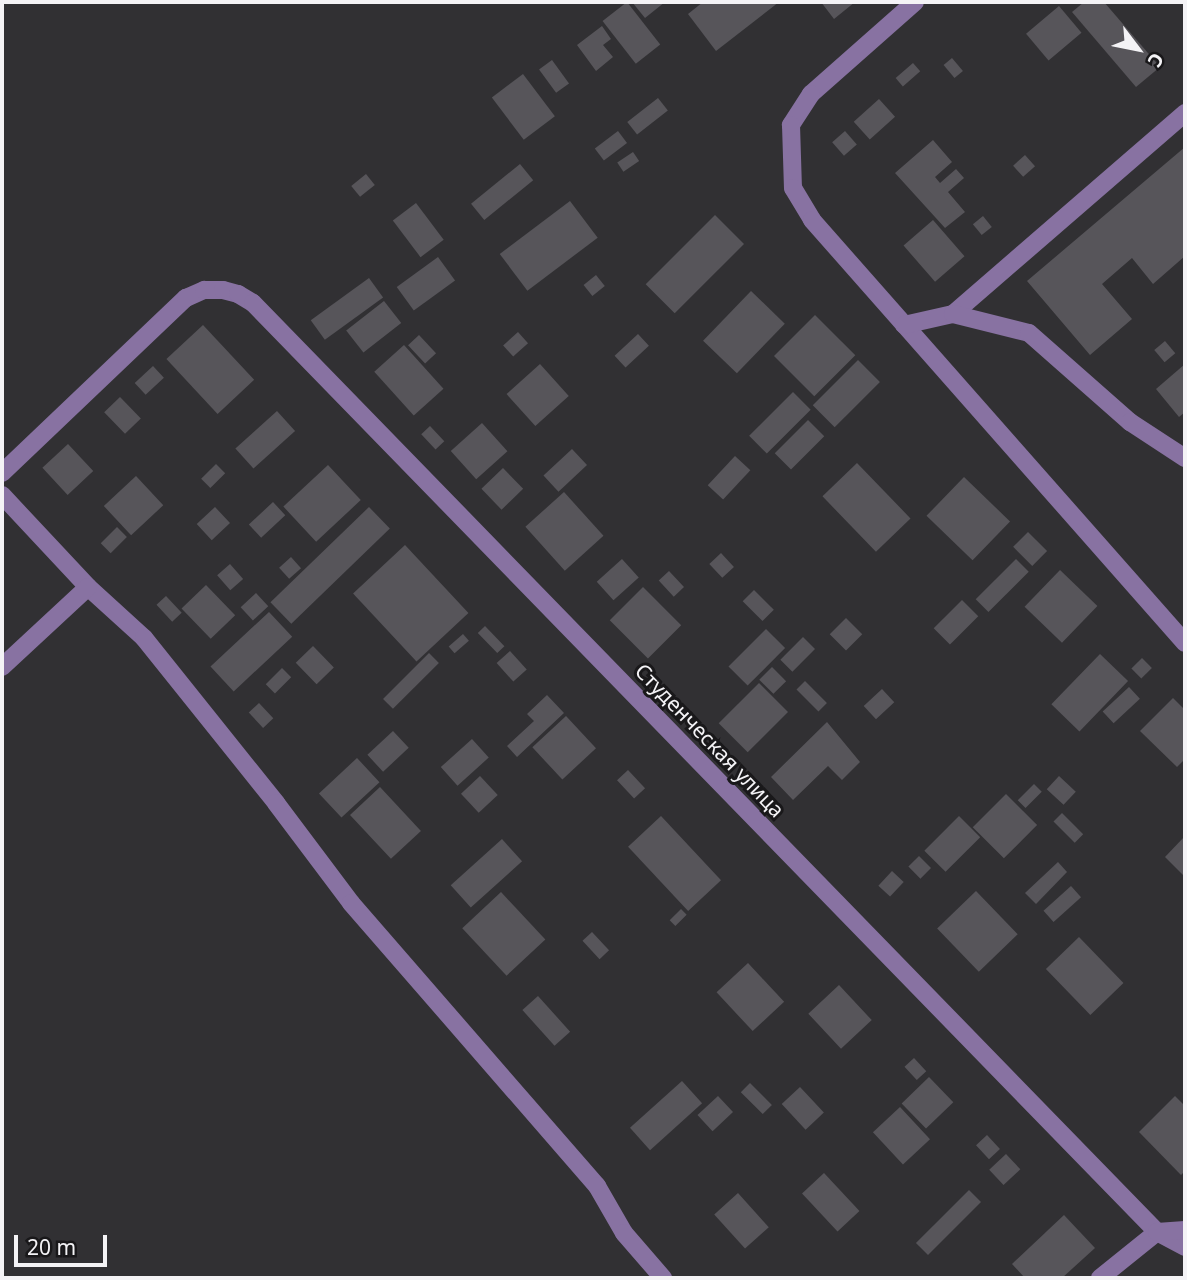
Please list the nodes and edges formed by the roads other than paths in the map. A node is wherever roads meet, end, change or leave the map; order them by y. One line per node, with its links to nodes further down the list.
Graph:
1 (915, 2): 4 (street)
2 (1185, 113): 3 (street)
3 (953, 314): 4 (street); 5 (street)
4 (904, 325): 9 (street)
5 (1185, 458)
6 (2, 473): 12 (street, Студенческая улица)
7 (2, 495): 8 (street)
8 (88, 587): 10 (street); 14 (street)
9 (1185, 643)
10 (2, 667)
11 (1185, 1230): 12 (street)
12 (1157, 1232): 13 (street, Студенческая улица); 15 (street)
13 (1185, 1247)
14 (663, 1278)
15 (1100, 1278)

